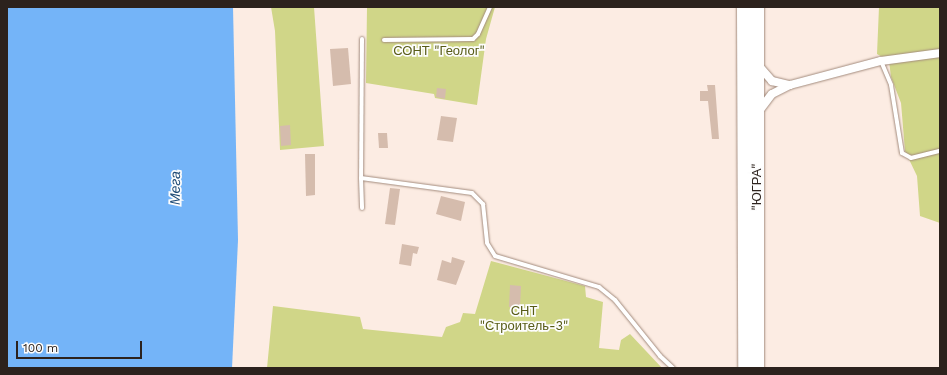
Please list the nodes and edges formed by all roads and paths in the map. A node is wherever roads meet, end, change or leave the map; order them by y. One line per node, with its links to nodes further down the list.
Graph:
1 (490, 7): 6 (lane)
2 (740, 7): 4 (street)
3 (757, 7): 8 (highway, "ЮГРА")
4 (744, 14): 15 (highway, "ЮГРА")
5 (362, 38): 13 (lane)
6 (384, 40)
7 (940, 53): 9 (street)
8 (757, 60): 10 (street); 11 (highway, "ЮГРА")
9 (881, 61): 10 (street); 12 (lane)
10 (790, 85): 11 (street)
11 (757, 116): 19 (highway, "ЮГРА")
12 (940, 151)
13 (362, 178): 14 (lane); 16 (lane)
14 (362, 208)
15 (745, 350): 17 (street); 18 (highway, "ЮГРА")
16 (673, 368)
17 (737, 368)
18 (745, 368)
19 (757, 368)

